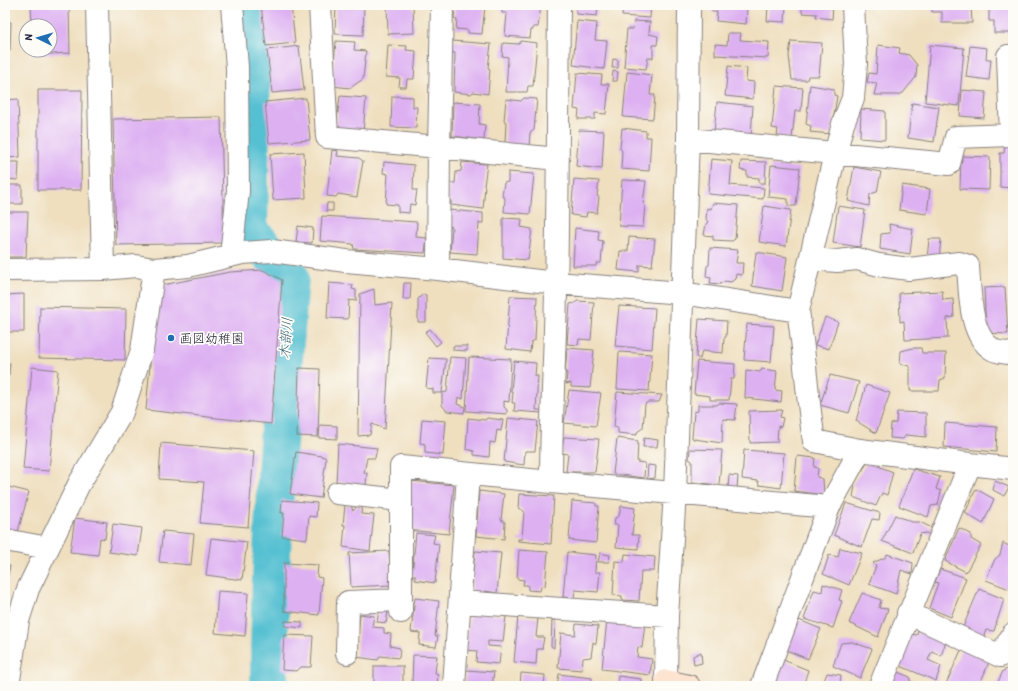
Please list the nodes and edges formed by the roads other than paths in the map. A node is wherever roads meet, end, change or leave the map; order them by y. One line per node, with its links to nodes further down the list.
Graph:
1 (97, 5): 15 (street)
2 (232, 5): 13 (street)
3 (320, 5): 10 (street)
4 (442, 5): 10 (street)
5 (559, 5): 12 (street)
6 (689, 5): 9 (street)
7 (853, 5): 11 (street)
8 (1013, 56): 11 (street)
9 (688, 139): 11 (street); 20 (street)
10 (439, 147): 12 (street); 17 (street)
11 (836, 154): 14 (street)
12 (558, 159): 19 (street)
13 (231, 255): 16 (street); 17 (street)
14 (811, 259): 21 (street); 22 (street)
15 (102, 269): 16 (street); 18 (street)
16 (154, 269): 33 (street)
17 (438, 269): 19 (street)
18 (5, 270)
19 (556, 283): 20 (street); 27 (street)
20 (682, 294): 21 (street); 29 (street)
21 (798, 311): 23 (street)
22 (1013, 354)
23 (860, 450): 24 (street); 31 (street)
24 (970, 464): 25 (street); 35 (street)
25 (1013, 469)
26 (468, 474): 27 (street); 30 (street); 34 (street)
27 (551, 482): 29 (street)
28 (337, 493): 30 (street)
29 (675, 493): 31 (street); 36 (street)
30 (401, 500): 38 (street)
31 (829, 507): 43 (street)
32 (5, 540): 33 (street)
33 (48, 548): 40 (street)
34 (460, 602): 36 (street); 41 (street)
35 (908, 614): 37 (street); 44 (street)
36 (666, 616): 39 (street)
37 (1013, 634)
38 (347, 653)
39 (666, 684): 42 (street)
40 (8, 686)
41 (454, 686)
42 (689, 686)
43 (762, 686)
44 (880, 686)

